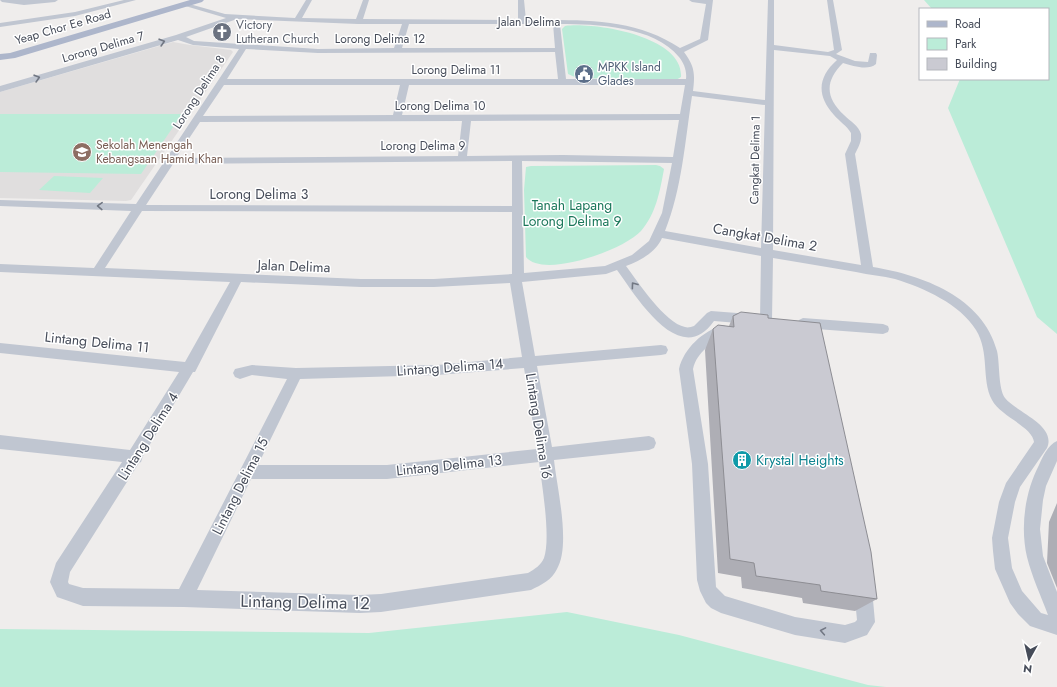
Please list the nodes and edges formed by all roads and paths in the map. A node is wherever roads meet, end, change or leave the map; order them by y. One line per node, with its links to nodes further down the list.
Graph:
1 (2, 0): 2 (street)
2 (55, 0)
3 (133, 0): 20 (street)
4 (199, 0): 12 (main road, Yeap Chor Ee Road)
5 (308, 0): 15 (street)
6 (366, 0): 16 (street)
7 (521, 0): 18 (street)
8 (692, 0): 11 (street)
9 (771, 0): 23 (street, Cangkat Delima 1)
10 (830, 0): 28 (street)
11 (710, 1): 27 (street)
12 (186, 4): 13 (street, Jalan Delima); 30 (main road, Yeap Chor Ee Road)
13 (224, 16): 14 (street, Jalan Delima); 21 (street, Lorong Delima 7)
14 (243, 17): 15 (street, Jalan Delima); 21 (street, Lorong Delima 7)
15 (297, 20): 16 (street, Jalan Delima)
16 (358, 22): 17 (street, Jalan Delima)
17 (406, 22): 18 (street, Jalan Delima); 26 (street)
18 (522, 22): 19 (street, Jalan Delima)
19 (556, 22): 25 (street); 27 (street, Jalan Delima)
20 (0, 25)
21 (212, 26): 22 (street, Lorong Delima 7)
22 (179, 37): 24 (street, Lorong Delima 12); 36 (street, Lorong Delima 7, one-way to 22)
23 (770, 47): 28 (street); 38 (street, Cangkat Delima 1)
24 (244, 48): 26 (street, Lorong Delima 12); 32 (street, Lorong Delima 8)
25 (559, 50): 26 (street, Lorong Delima 12); 34 (street)
26 (397, 51)
27 (680, 51): 35 (street, Jalan Delima)
28 (831, 54): 31 (street)
29 (873, 56): 31 (street)
30 (0, 59)
31 (842, 60): 54 (street)
32 (221, 82): 33 (street, Lorong Delima 11); 42 (street, Lorong Delima 8)
33 (405, 82): 34 (street, Lorong Delima 11); 39 (street)
34 (562, 82): 35 (street, Lorong Delima 11)
35 (691, 82): 37 (street, Jalan Delima)
36 (0, 89)
37 (689, 93): 38 (street); 41 (street, Jalan Delima)
38 (769, 103): 51 (street, Cangkat Delima 1)
39 (397, 118): 40 (street, Lorong Delima 10); 42 (street, Lorong Delima 10)
40 (467, 118): 41 (street, Lorong Delima 10); 43 (street)
41 (684, 118): 45 (street, Jalan Delima)
42 (197, 119): 46 (street, Lorong Delima 8)
43 (462, 159): 44 (street, Lorong Delima 9); 46 (street, Lorong Delima 9)
44 (517, 159): 45 (street, Lorong Delima 9); 49 (street, Lintang Delima 16)
45 (677, 160): 50 (street, Jalan Delima)
46 (170, 161): 48 (street, Lorong Delima 8)
47 (0, 203): 48 (street, Lorong Delima 3, one-way to 47)
48 (139, 208): 49 (street, Lorong Delima 3); 56 (street, Lorong Delima 8)
49 (517, 209): 57 (street, Lintang Delima 16)
50 (658, 234): 51 (street, Cangkat Delima 2); 52 (street, Jalan Delima); 55 (street, Jalan Delima)
51 (767, 252): 54 (street, Cangkat Delima 2); 59 (street, Cangkat Delima 1)
52 (620, 266): 55 (street, Jalan Delima); 59 (street, one-way to 52)
53 (0, 268): 56 (street, Jalan Delima)
54 (868, 270): 78 (street, Cangkat Delima 2)
55 (586, 271): 57 (street, Jalan Delima)
56 (97, 272): 58 (street, Jalan Delima)
57 (516, 278): 58 (street, Jalan Delima); 63 (street, Lintang Delima 16)
58 (237, 279): 64 (street, Lintang Delima 4)
59 (780, 325): 60 (street); 74 (street, one-way to 59)
60 (883, 329)
61 (0, 348): 64 (street, Lintang Delima 11)
62 (661, 350): 63 (street, Lintang Delima 14)
63 (529, 361): 66 (street, Lintang Delima 14); 70 (street, Lintang Delima 16)
64 (190, 368): 71 (street, Lintang Delima 4)
65 (240, 372): 66 (street, Lintang Delima 14)
66 (296, 374): 72 (street, Lintang Delima 15)
67 (0, 442): 71 (street)
68 (649, 443): 70 (street, Lintang Delima 13)
69 (1057, 448): 77 (street)
70 (546, 456): 72 (street, Lintang Delima 13); 73 (street, Lintang Delima 16)
71 (136, 457): 75 (street, Lintang Delima 4)
72 (247, 472): 76 (street, Lintang Delima 15)
73 (544, 573): 76 (street, Lintang Delima 12)
74 (861, 574)
75 (63, 591): 76 (street, Lintang Delima 12)
76 (184, 598)
77 (1057, 614)
78 (1057, 626)

